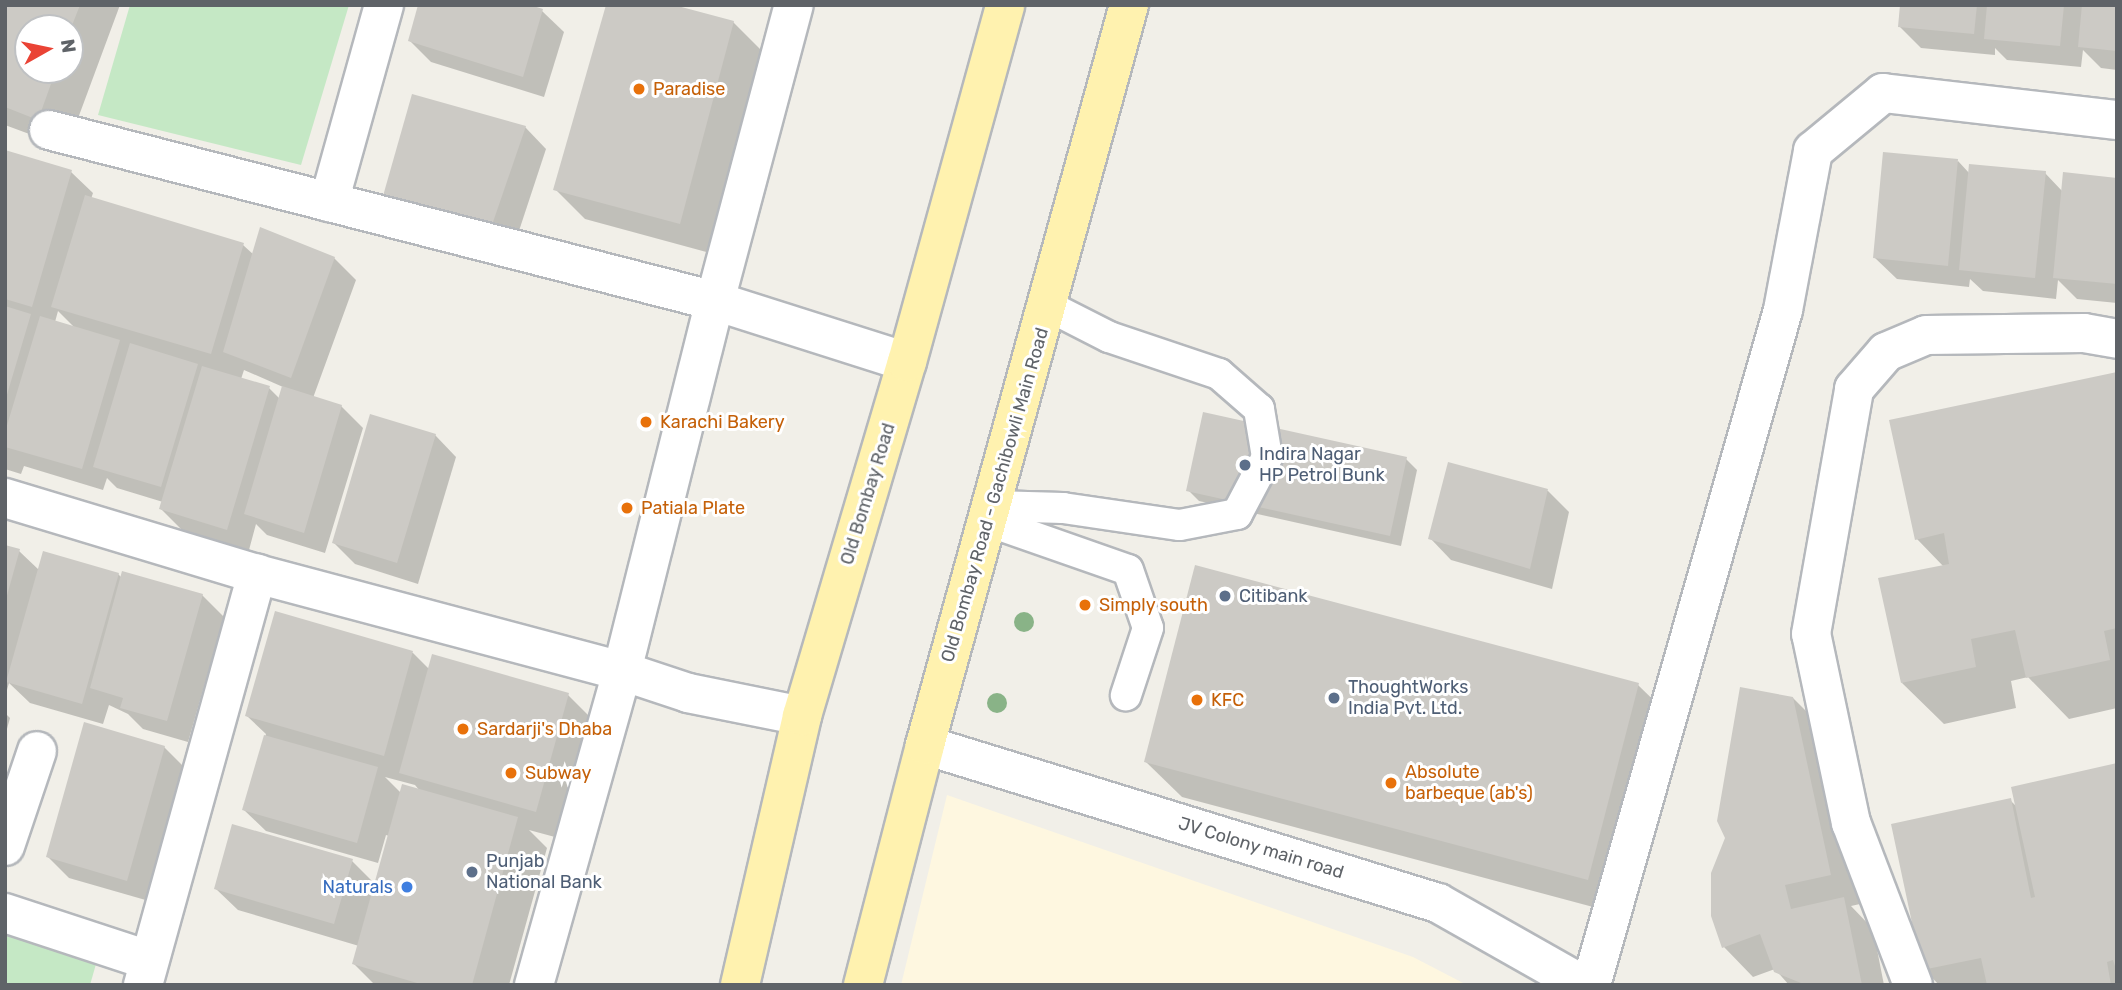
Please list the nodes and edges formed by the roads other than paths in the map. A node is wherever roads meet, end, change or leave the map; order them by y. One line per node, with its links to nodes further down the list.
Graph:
1 (384, 5): 7 (street)
2 (794, 5): 8 (street)
3 (1006, 5): 11 (main road, Old Bombay Road)
4 (1129, 5): 9 (main road, Old Bombay Road - Gachibowli Main Road)
5 (2117, 120): 27 (street)
6 (49, 130): 7 (street)
7 (329, 202): 8 (street)
8 (715, 301): 11 (street); 15 (street)
9 (1048, 306): 13 (main road, Old Bombay Road - Gachibowli Main Road); 13 (lane)
10 (2117, 339): 28 (street)
11 (907, 362): 17 (main road, Old Bombay Road)
12 (5, 498): 14 (street)
13 (990, 514): 16 (lane); 18 (main road, Old Bombay Road - Gachibowli Main Road)
14 (257, 574): 15 (street); 22 (street)
15 (622, 671): 17 (street); 23 (street)
16 (1126, 695)
17 (802, 716): 24 (main road, Old Bombay Road)
18 (925, 745): 25 (main road, Old Bombay Road - Gachibowli Main Road); 26 (street, JV Colony main road)
19 (37, 751): 20 (street)
20 (5, 846)
21 (5, 913): 22 (street)
22 (146, 972)
23 (534, 985)
24 (740, 985)
25 (863, 985)
26 (1583, 985)
27 (1591, 985)
28 (1913, 985)

